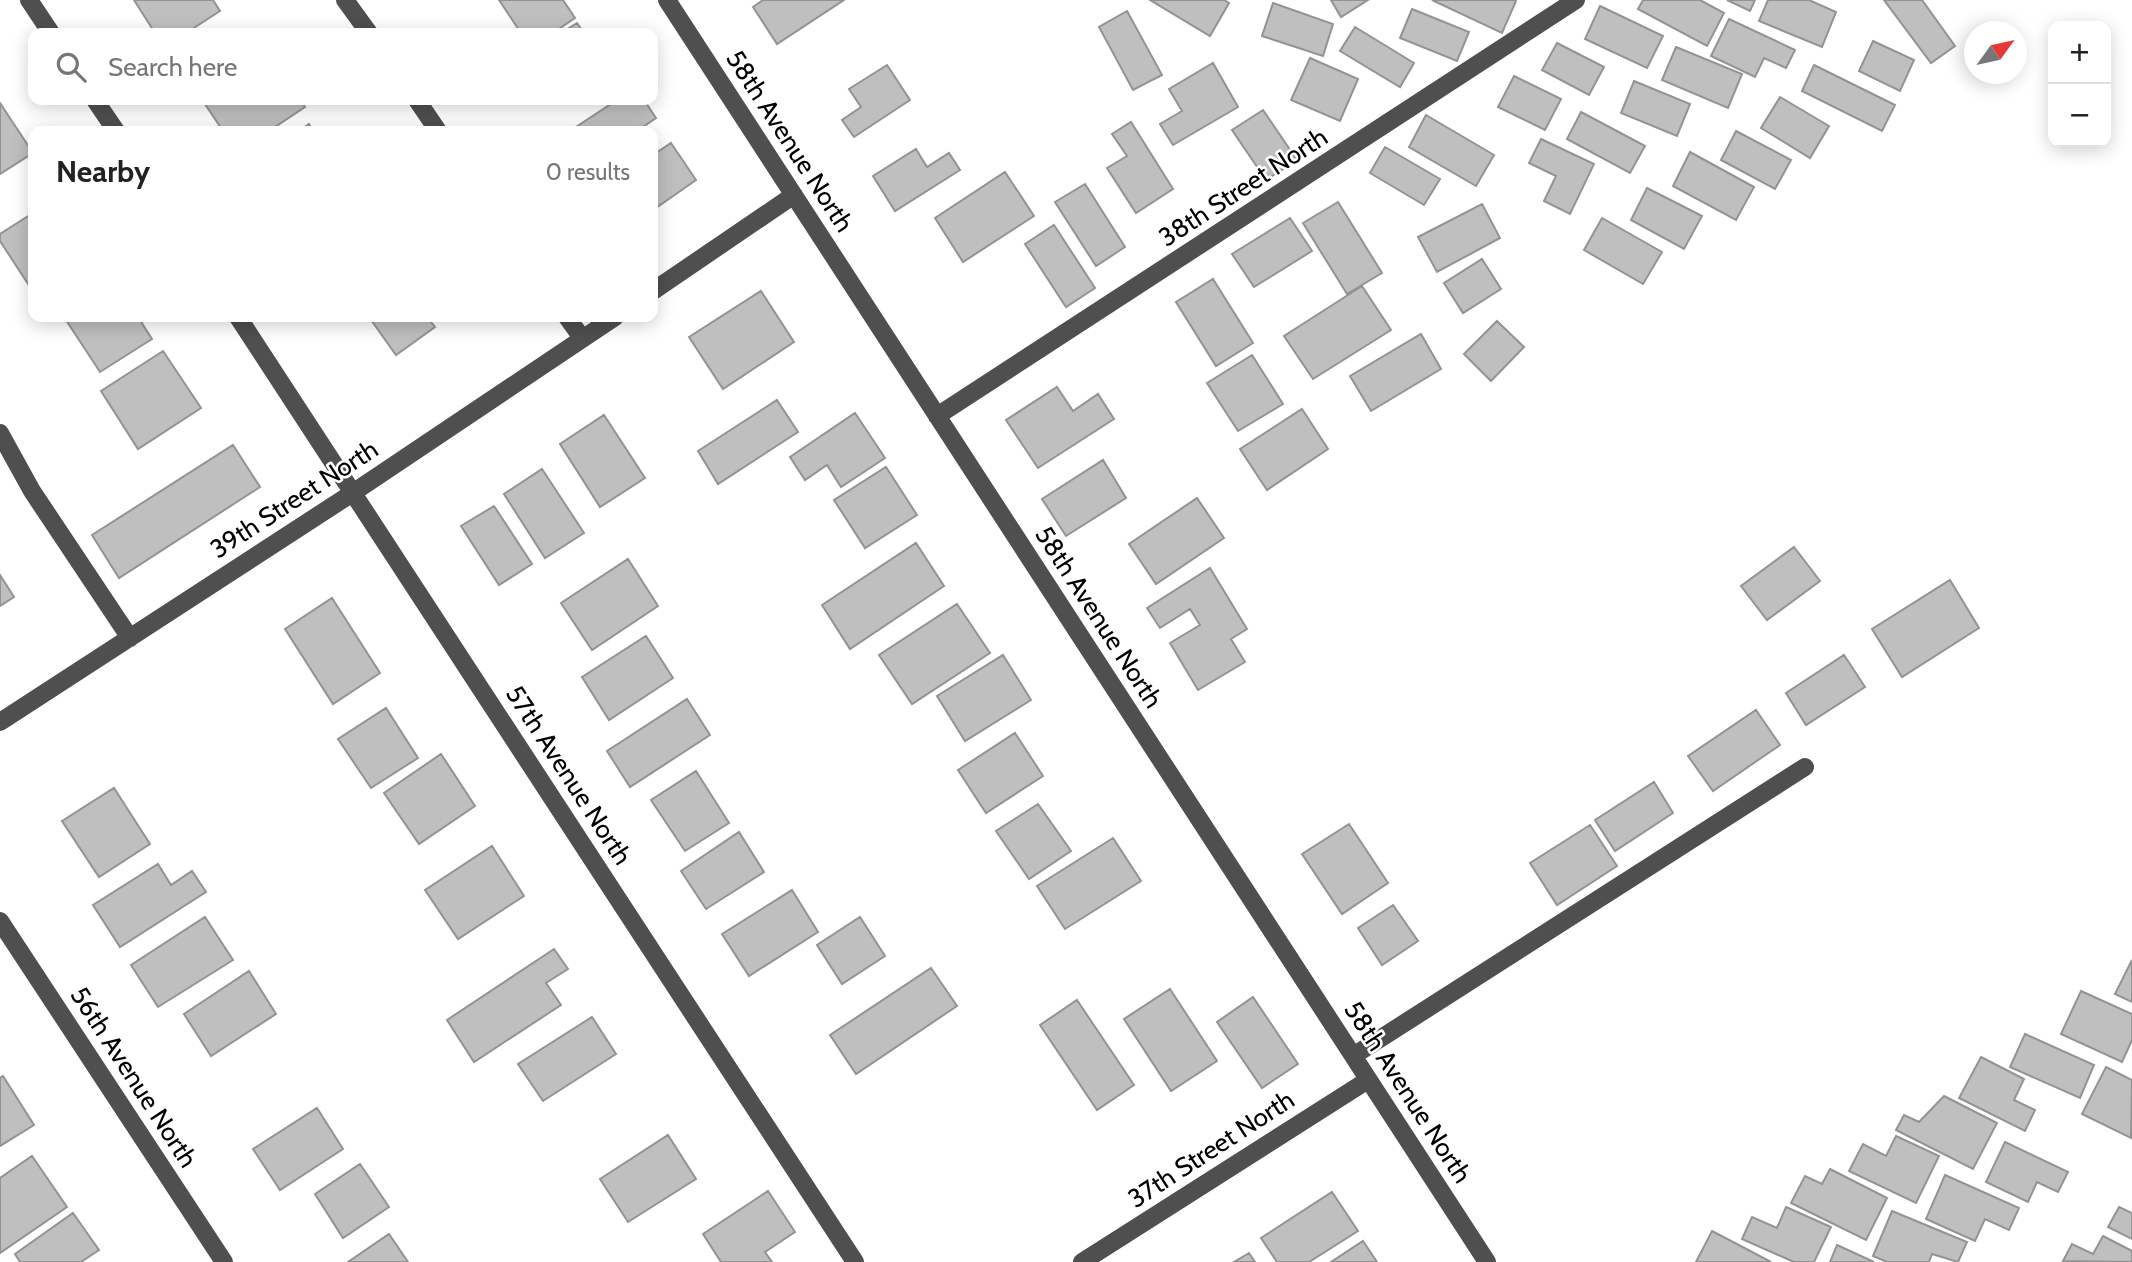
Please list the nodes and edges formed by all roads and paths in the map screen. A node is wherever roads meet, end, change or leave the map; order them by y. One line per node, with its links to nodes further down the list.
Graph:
1 (29, 0): 5 (street)
2 (345, 0): 6 (street)
3 (667, 0): 11 (street, 58th Avenue North)
4 (1576, 0): 17 (street, 38th Street North)
5 (48, 28)
6 (365, 28)
7 (98, 105): 9 (street)
8 (420, 105): 10 (street)
9 (113, 126)
10 (434, 126)
11 (794, 195): 12 (street); 17 (street, 58th Avenue North)
12 (658, 288)
13 (241, 322): 19 (street, 57th Avenue North)
14 (571, 322): 16 (street)
15 (607, 322): 16 (street, 39th Street North)
16 (582, 338): 19 (street, 39th Street North)
17 (937, 416): 24 (street, 58th Avenue North)
18 (0, 433): 20 (street)
19 (354, 492): 20 (street, 39th Street North); 27 (street, 57th Avenue North)
20 (130, 638): 21 (street, 39th Street North)
21 (0, 722)
22 (1805, 767): 24 (street)
23 (0, 921): 26 (street, 56th Avenue North)
24 (1353, 1056): 25 (street, 58th Avenue North)
25 (1368, 1080): 28 (street, 37th Street North); 29 (street, 58th Avenue North)
26 (224, 1262)
27 (855, 1262)
28 (1082, 1262)
29 (1487, 1262)

